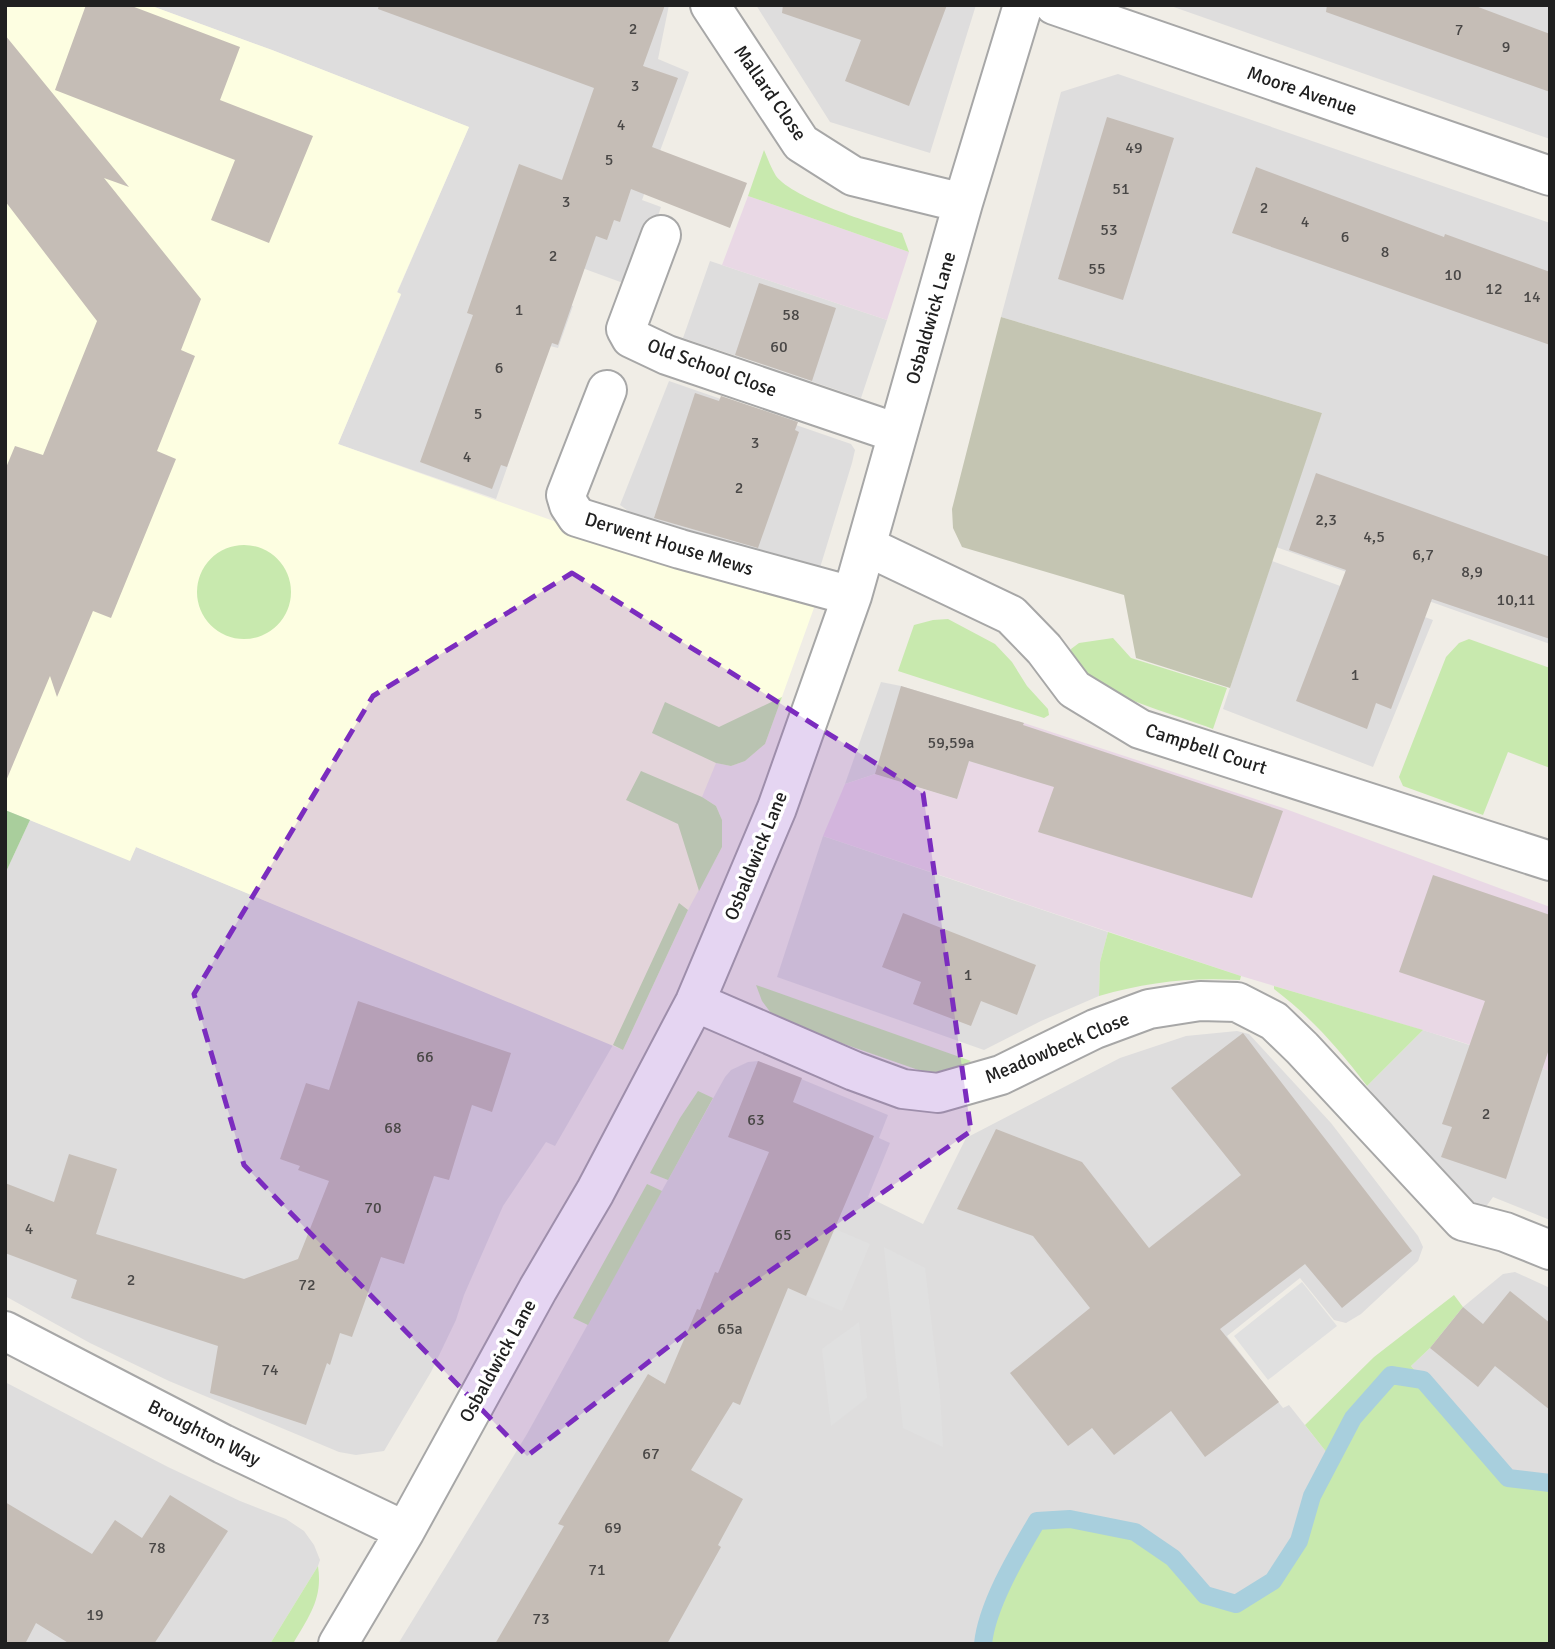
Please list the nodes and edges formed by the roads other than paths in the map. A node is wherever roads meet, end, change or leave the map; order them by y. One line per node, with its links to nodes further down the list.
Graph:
1 (710, 5): 5 (street, Mallard Close)
2 (1023, 5): 5 (street, Osbaldwick Lane)
3 (1054, 5): 4 (street, Moore Avenue)
4 (1550, 176)
5 (963, 203): 8 (street, Osbaldwick Lane)
6 (661, 235): 8 (street, Old School Close)
7 (607, 390): 10 (street, Derwent House Mews)
8 (897, 433): 9 (street, Osbaldwick Lane)
9 (866, 546): 10 (street, Osbaldwick Lane); 11 (street, Campbell Court)
10 (852, 596): 12 (street, Osbaldwick Lane)
11 (1550, 861)
12 (695, 1002): 13 (street, Meadowbeck Close); 15 (street, Osbaldwick Lane)
13 (1550, 1250)
14 (5, 1331): 15 (street, Broughton Way)
15 (405, 1531): 16 (street, Osbaldwick Lane)
16 (338, 1644)

